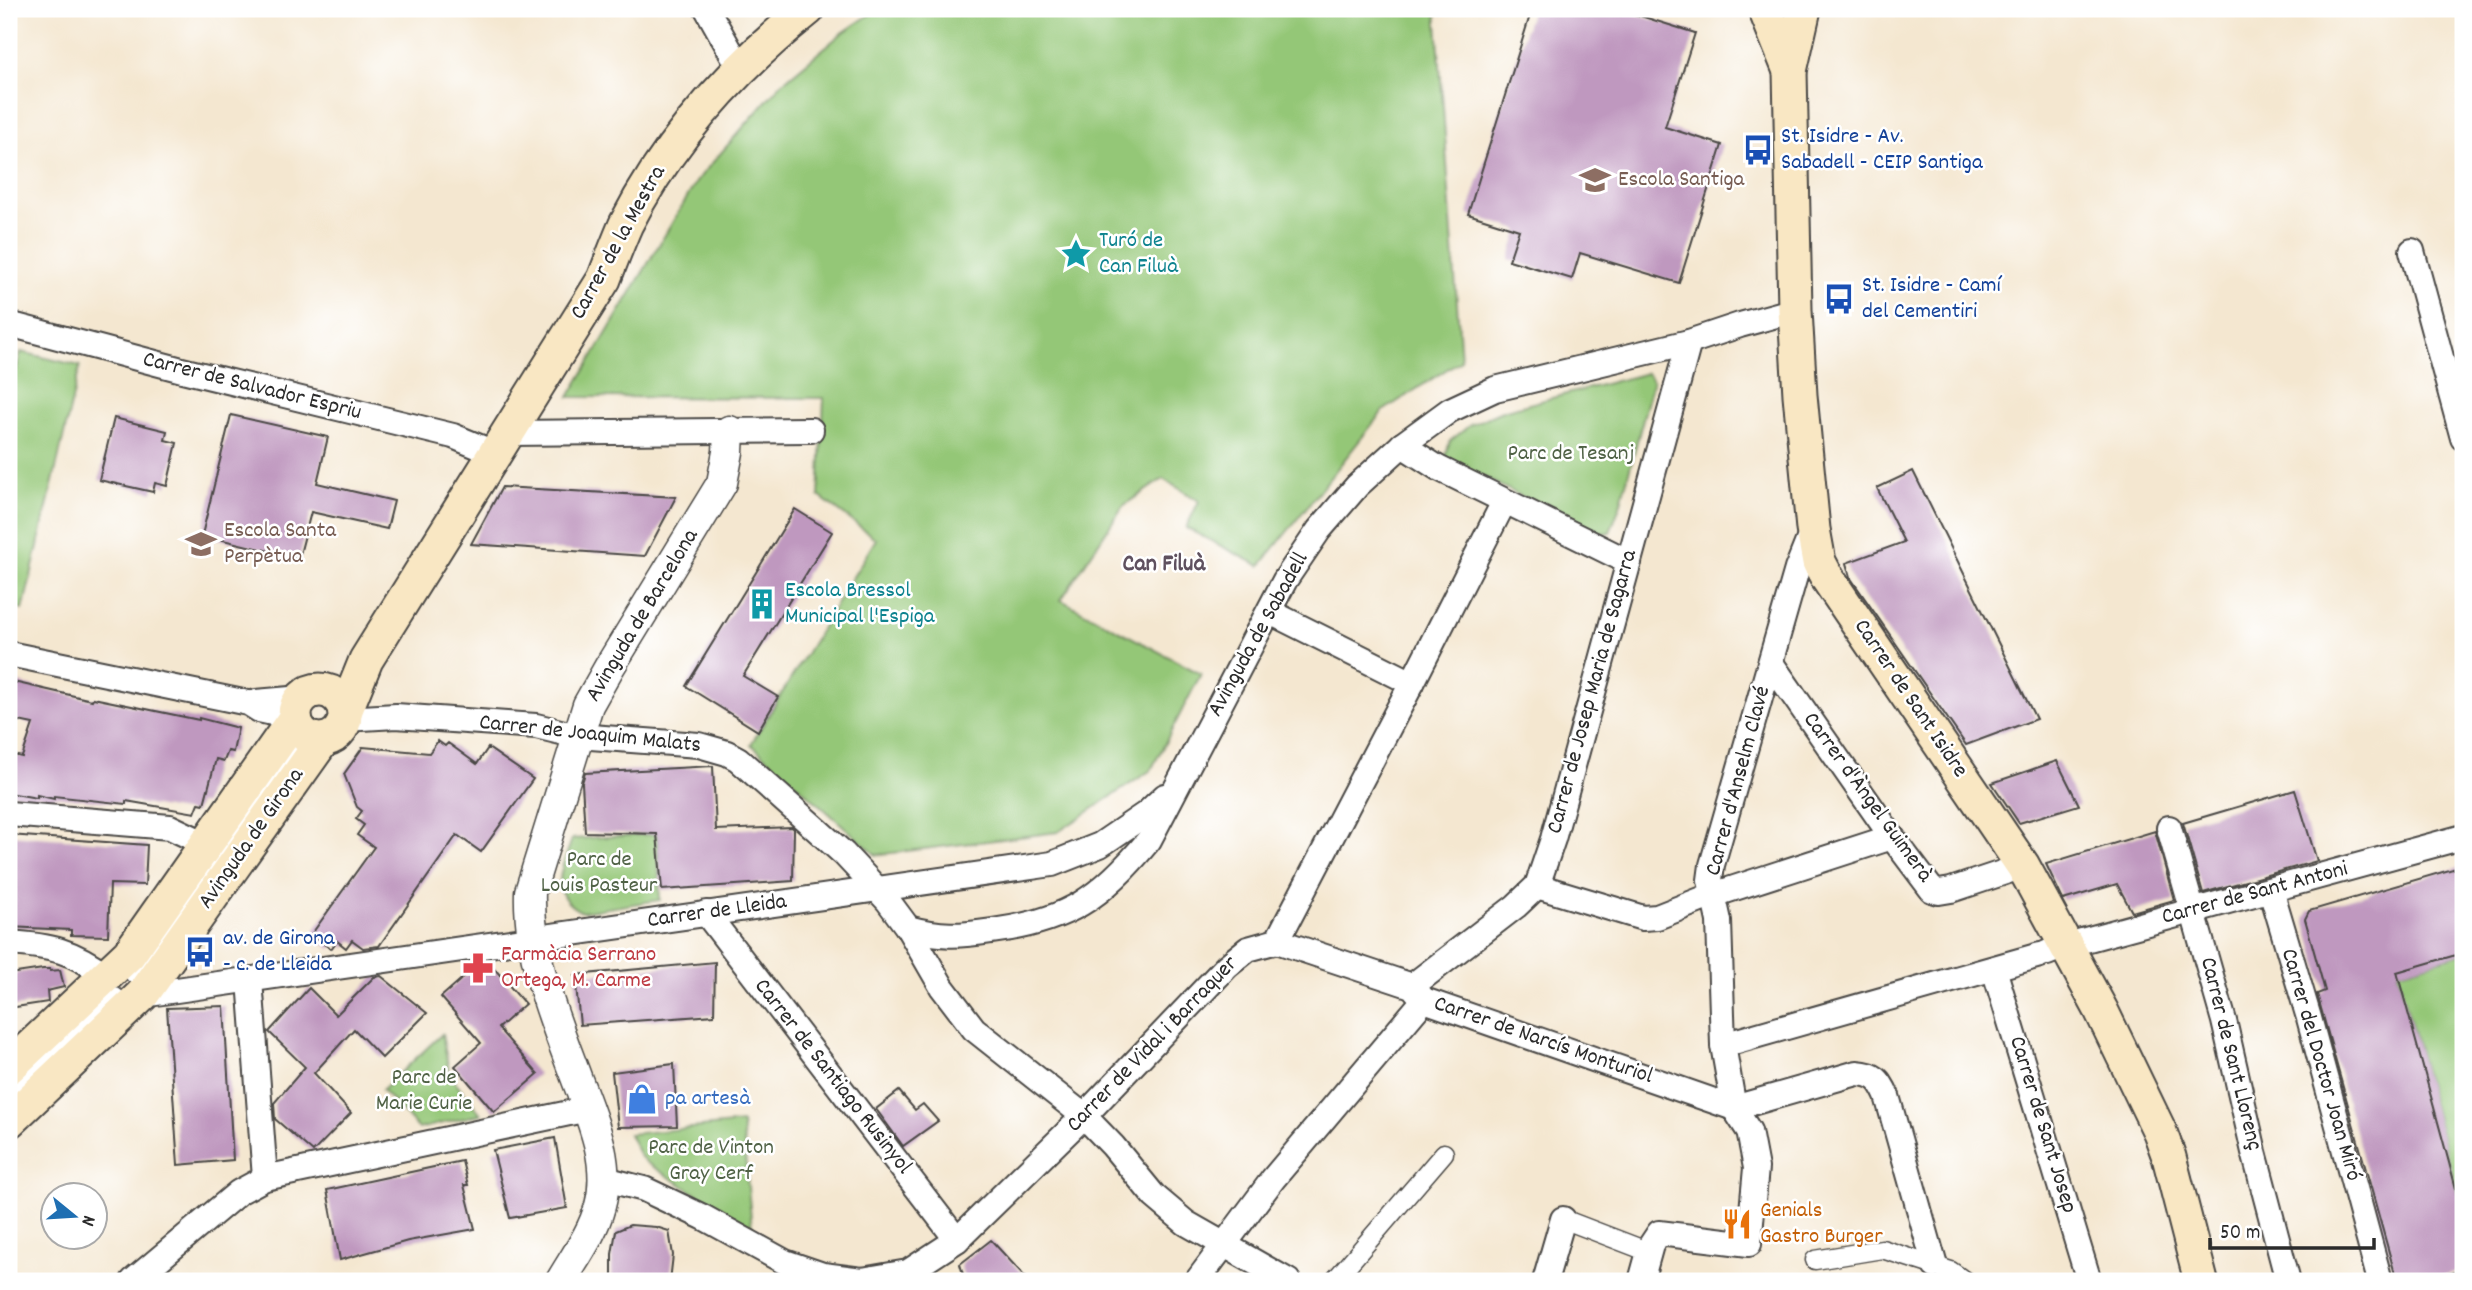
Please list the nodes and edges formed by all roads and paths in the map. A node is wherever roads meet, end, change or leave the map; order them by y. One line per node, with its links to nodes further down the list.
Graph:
1 (707, 9): 5 (street)
2 (808, 9): 5 (main road, Carrer de la Mestra)
3 (1765, 9): 6 (main road, Carrer de Sant Isidre)
4 (1804, 9): 6 (main road, Carrer de Sant Isidre)
5 (740, 68): 14 (main road, Carrer de la Mestra)
6 (1790, 71): 8 (main road, Carrer de Sant Isidre)
7 (2412, 251): 13 (street)
8 (1796, 310): 10 (street, Avinguda de Sabadell); 17 (main road, Carrer de Sant Isidre)
9 (9, 324): 14 (street, Carrer de Salvador Espriu)
10 (1689, 342): 15 (street, Avinguda de Sabadell); 18 (street, Carrer de Josep Maria de Sagarra)
11 (811, 430): 12 (street, Carrer de Salvador Espriu)
12 (729, 431): 14 (street, Carrer de Salvador Espriu); 25 (street, Avinguda de Barcelona)
13 (2463, 438)
14 (501, 443): 24 (main road, Avinguda de Girona)
15 (1402, 445): 16 (street); 19 (street, Avinguda de Sabadell)
16 (1504, 502): 18 (street); 22 (street)
17 (1813, 528): 21 (street, Carrer d'Anselm Clavé); 32 (main road, Carrer de Sant Isidre)
18 (1629, 562): 33 (street, Carrer de Josep Maria de Sagarra)
19 (1270, 612): 22 (street); 26 (street, Avinguda de Sabadell)
20 (9, 654): 23 (street, Carrer de Joaquim Malats)
21 (1771, 663): 29 (street, Carrer d'Àngel Guimerà); 36 (street, Carrer d'Anselm Clavé)
22 (1412, 683): 41 (street)
23 (253, 707): 24 (street); 24 (street, Carrer de Joaquim Malats)
24 (313, 721): 25 (street, Carrer de Joaquim Malats); 31 (main road, Avinguda de Girona); 46 (main road, Avinguda de Girona)
25 (577, 736): 34 (street, Carrer de Joaquim Malats); 40 (street, Avinguda de Barcelona)
26 (1176, 785): 34 (street, Avinguda de Sabadell); 39 (street, Avinguda de Sabadell)
27 (9, 814): 31 (street)
28 (2169, 828): 37 (street, Carrer de Sant Llorenç)
29 (1892, 837): 32 (street, Carrer d'Àngel Guimerà); 36 (street)
30 (2463, 837): 35 (street, Carrer de Sant Antoni)
31 (205, 847): 46 (main road, Avinguda de Girona)
32 (2022, 866): 43 (main road, Carrer de Sant Isidre)
33 (1537, 886): 36 (street); 47 (street, Carrer de Josep Maria de Sagarra)
34 (877, 890): 38 (street, Carrer de Lleida); 39 (street, Carrer de Joaquim Malats)
35 (2271, 890): 37 (street, Carrer de Sant Antoni); 76 (street, Carrer del Doctor Joan Miró)
36 (1713, 895): 48 (street, Carrer d'Anselm Clavé)
37 (2193, 911): 43 (street, Carrer de Sant Antoni); 75 (street, Carrer de Sant Llorenç)
38 (706, 914): 40 (street, Carrer de Lleida); 59 (street, Carrer de Santiago Rusinyol)
39 (908, 928): 53 (street, Carrer de Joaquim Malats)
40 (533, 938): 45 (street, Carrer de Lleida); 52 (street, Avinguda de Barcelona)
41 (1277, 941): 47 (street, Carrer de Narcís Monturiol); 53 (street, Carrer de Vidal i Barraquer)
42 (9, 943): 46 (street)
43 (2051, 951): 44 (street, Carrer de Sant Antoni); 74 (main road, Carrer de Sant Isidre)
44 (1994, 970): 48 (street, Carrer de Sant Antoni); 73 (street, Carrer de Sant Josep)
45 (250, 980): 46 (street, Carrer de Lleida); 56 (street)
46 (125, 985): 49 (main road, Avinguda de Girona); 50 (street); 54 (main road, Avinguda de Girona)
47 (1418, 993): 51 (street, Carrer de Narcís Monturiol); 60 (street, Carrer de Josep Maria de Sagarra)
48 (1723, 1045): 51 (street, Carrer d'Anselm Clavé)
49 (9, 1067)
50 (9, 1097)
51 (1734, 1108): 61 (street, Carrer d'Anselm Clavé); 63 (street)
52 (588, 1109): 56 (street); 57 (street, Avinguda de Barcelona)
53 (1084, 1116): 59 (street, Carrer de Vidal i Barraquer); 60 (street, Carrer de Joaquim Malats)
54 (9, 1121)
55 (1444, 1153): 69 (street)
56 (265, 1178): 64 (street)
57 (604, 1178): 65 (street, Avinguda de Barcelona); 66 (street, Carrer de Vidal i Barraquer)
58 (1563, 1219): 61 (street); 70 (street)
59 (957, 1240): 66 (street, Carrer de Vidal i Barraquer)
60 (1224, 1245): 67 (street, Carrer de Josep Maria de Sagarra); 68 (street, Carrer de Joaquim Malats)
61 (1649, 1252): 71 (street)
62 (1815, 1259): 63 (street)
63 (1935, 1266): 72 (street)
64 (133, 1281)
65 (561, 1281)
66 (862, 1281)
67 (1197, 1281)
68 (1288, 1281)
69 (1334, 1281)
70 (1545, 1281)
71 (1641, 1281)
72 (1965, 1281)
73 (2089, 1281)
74 (2201, 1281)
75 (2288, 1281)
76 (2380, 1281)

